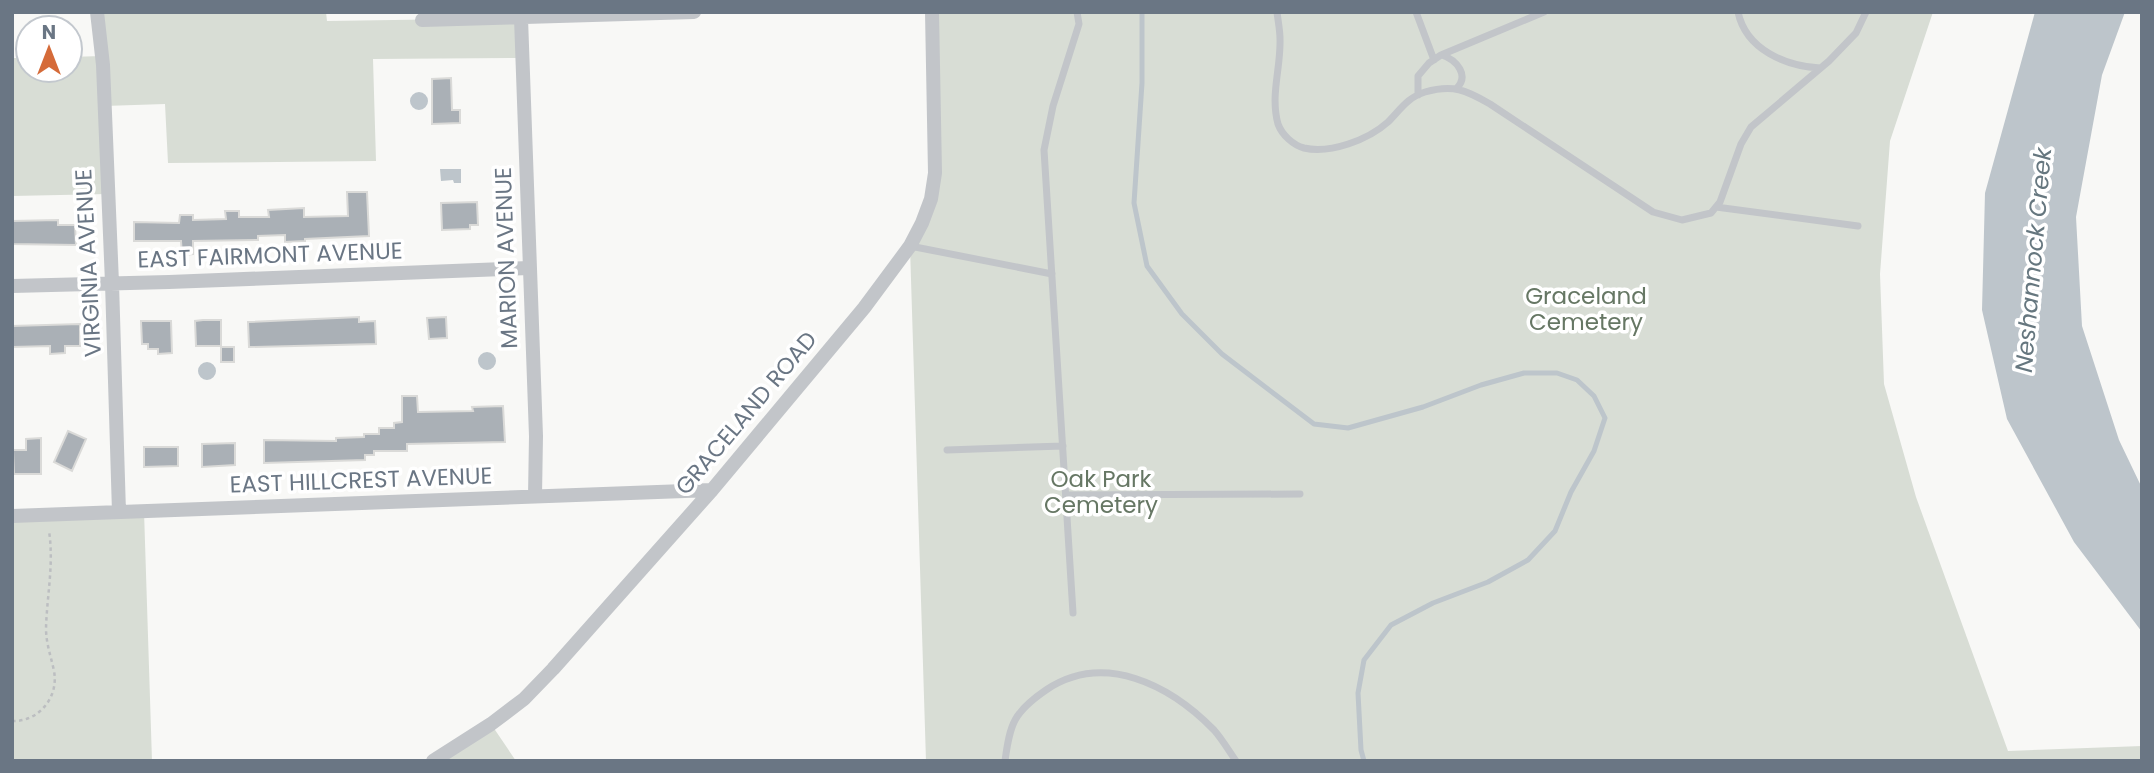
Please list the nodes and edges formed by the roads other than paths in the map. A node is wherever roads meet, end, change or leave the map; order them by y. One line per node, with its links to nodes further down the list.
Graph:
1 (97, 12): 21 (street, VIRGINIA AVENUE)
2 (694, 12): 10 (street)
3 (932, 12): 18 (street, GRACELAND ROAD)
4 (1077, 12): 20 (lane)
5 (1277, 12): 15 (lane)
6 (1416, 12): 12 (lane)
7 (1544, 12): 12 (lane)
8 (1738, 12): 13 (lane)
9 (1866, 12): 13 (lane)
10 (522, 18): 11 (street); 19 (street, MARION AVENUE)
11 (422, 20)
12 (1438, 57): 14 (lane); 15 (lane)
13 (1820, 68): 16 (lane)
14 (1457, 89): 15 (lane); 16 (lane)
15 (1418, 95)
16 (1716, 207): 17 (lane)
17 (1858, 226)
18 (910, 247): 20 (lane); 25 (street, GRACELAND ROAD)
19 (530, 268): 21 (street, EAST FAIRMONT AVENUE); 28 (street, MARION AVENUE)
20 (1052, 274): 23 (lane)
21 (112, 284): 22 (street, EAST FAIRMONT AVENUE); 29 (street, VIRGINIA AVENUE)
22 (12, 286)
23 (1063, 446): 24 (lane); 27 (lane)
24 (947, 450)
25 (712, 490): 28 (street, EAST HILLCREST AVENUE); 32 (street, GRACELAND ROAD)
26 (1300, 494): 27 (lane)
27 (1066, 495): 31 (lane)
28 (535, 496): 29 (street, EAST HILLCREST AVENUE)
29 (119, 512): 30 (street, EAST HILLCREST AVENUE)
30 (12, 516)
31 (1073, 613)
32 (433, 761)
33 (1005, 761): 34 (lane)
34 (1236, 761)

